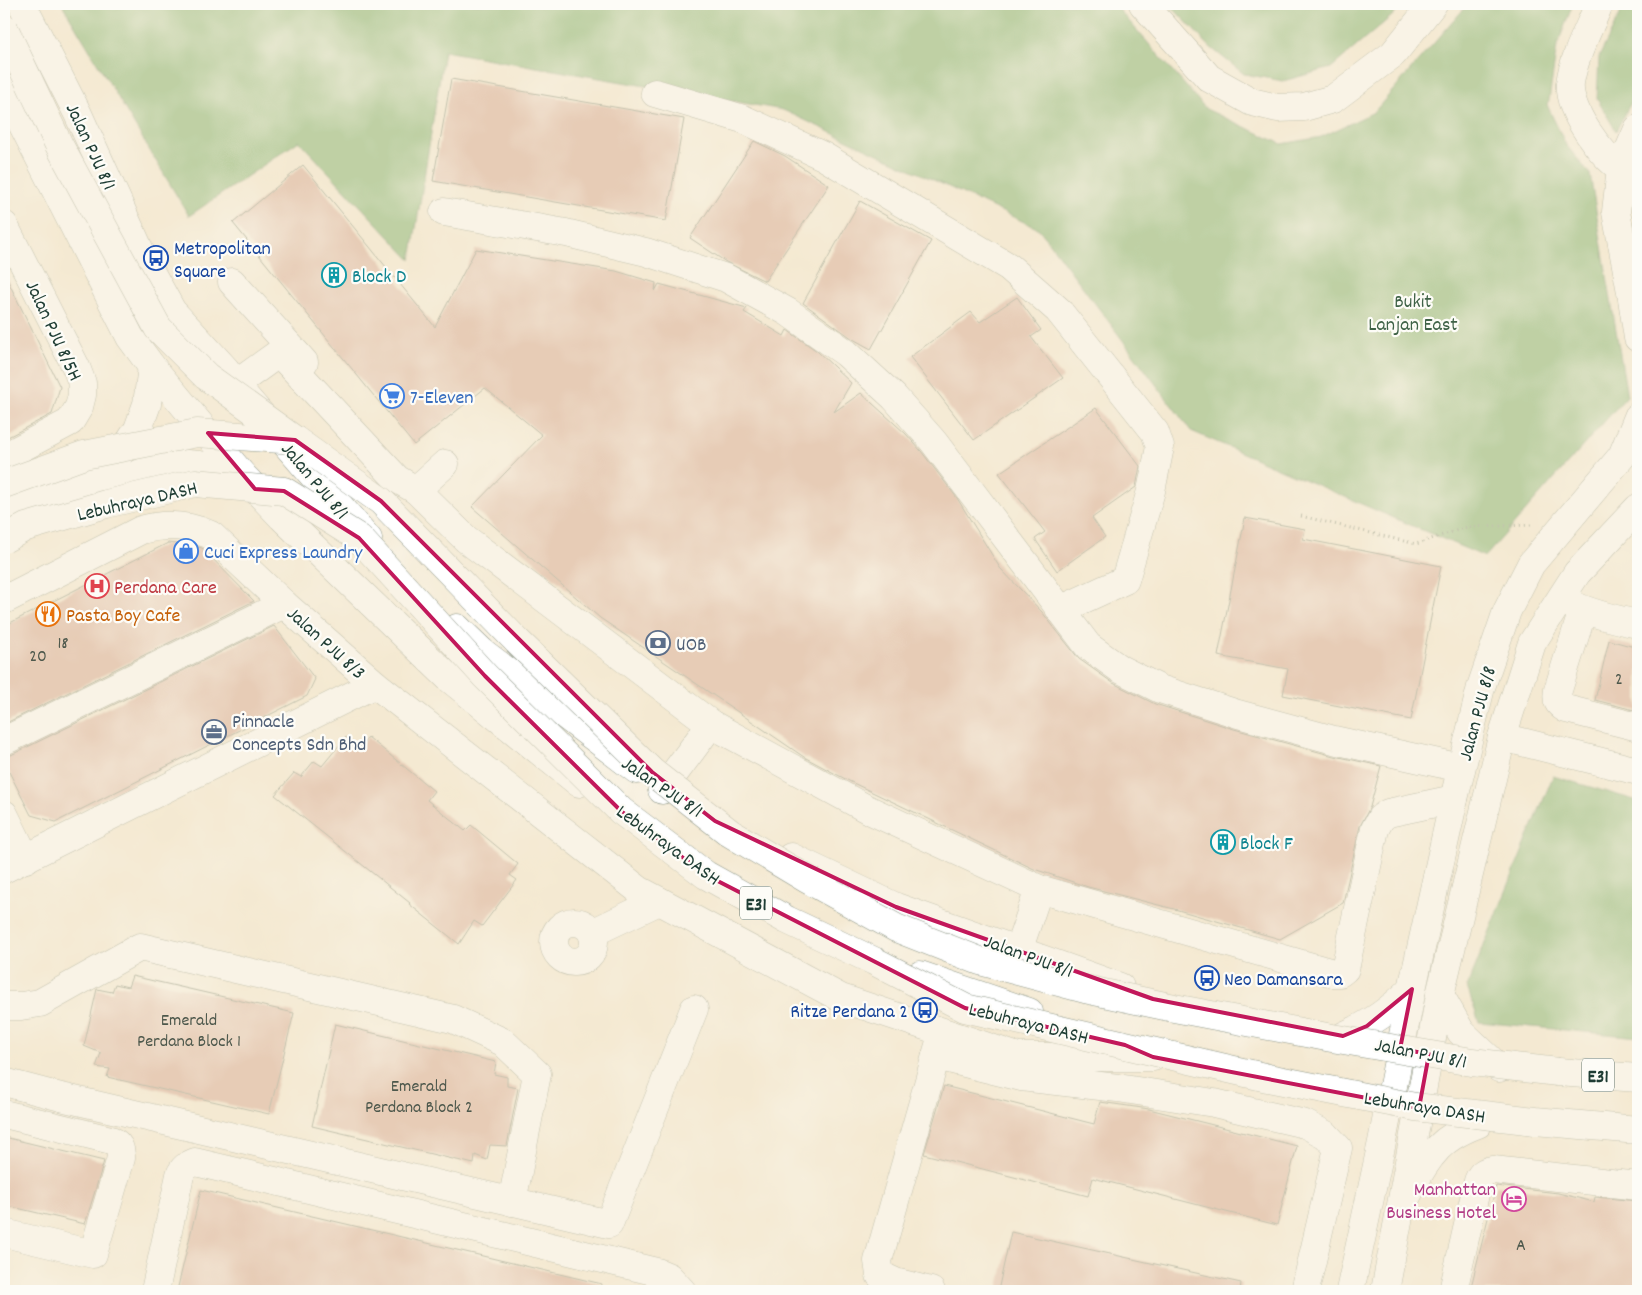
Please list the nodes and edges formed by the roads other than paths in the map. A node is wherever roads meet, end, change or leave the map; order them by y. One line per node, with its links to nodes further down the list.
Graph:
1 (22, 4): 16 (main road, Jalan PJU 8/1)
2 (1143, 4): 3 (main road)
3 (1433, 4)
4 (1599, 4): 9 (main road)
5 (4, 28): 18 (main road, bridge)
6 (4, 88): 15 (main road)
7 (655, 93): 31 (main road)
8 (1638, 128): 9 (main road)
9 (1630, 173): 14 (main road)
10 (444, 212): 31 (main road)
11 (4, 226): 19 (main road, Jalan PJU 8/5H)
12 (232, 282): 13 (main road)
13 (279, 335): 16 (main road); 23 (main road)
14 (1638, 338)
15 (152, 367): 21 (main road); 25 (main road)
16 (231, 377): 23 (main road); 40 (main road, Jalan PJU 8/1)
17 (1638, 417): 38 (main road, Jalan PJU 8/8)
18 (295, 440): 22 (main road, bridge); 59 (main road, E31, bridge)
19 (4, 457)
20 (446, 464): 23 (main road)
21 (242, 474): 26 (main road); 57 (main road)
22 (4, 484)
23 (416, 490): 34 (main road)
24 (1638, 508): 30 (main road, Jalan PJU 8/8)
25 (4, 512)
26 (4, 533)
27 (4, 538): 66 (main road, Lebuhraya DASH / E31, bridge)
28 (4, 600): 29 (main road, Jalan PJU 8/3)
29 (284, 604): 33 (main road, Jalan PJU 8/3); 37 (main road)
30 (1572, 604): 32 (main road); 35 (main road); 36 (main road, Jalan PJU 8/8)
31 (1060, 610): 38 (main road)
32 (1638, 624)
33 (375, 684): 43 (main road, Jalan PJU 8/3); 45 (main road)
34 (711, 724): 40 (main road); 44 (main road)
35 (1638, 727)
36 (1502, 737): 39 (main road); 49 (main road, Jalan PJU 8/8)
37 (4, 741)
38 (1461, 768): 41 (main road, Jalan PJU 8/8)
39 (1638, 771)
40 (662, 790): 47 (main road, Jalan PJU 8/1)
41 (1454, 799): 44 (main road); 48 (main road, Jalan PJU 8/8)
42 (4, 814): 43 (main road, Jalan PJU 8/3)
43 (15, 864)
44 (1039, 889): 47 (main road)
45 (659, 901): 46 (main road); 53 (main road)
46 (592, 933)
47 (1018, 951): 52 (main road, Jalan PJU 8/1)
48 (1412, 989): 52 (main road); 54 (main road, Jalan PJU 8/8)
49 (1440, 995): 56 (main road, Jalan PJU 8/8); 58 (main road)
50 (4, 1006): 69 (main road)
51 (694, 1009): 69 (main road)
52 (1343, 1036): 54 (main road, Jalan PJU 8/1)
53 (939, 1044): 55 (main road); 74 (main road)
54 (1401, 1047): 56 (main road, Jalan PJU 8/1); 62 (main road, Jalan PJU 8/8)
55 (967, 1053): 57 (main road); 75 (main road)
56 (1429, 1054): 58 (main road, Jalan PJU 8/1); 63 (main road, Jalan PJU 8/8)
57 (1153, 1056): 62 (main road)
58 (1499, 1068): 61 (main road, Jalan PJU 8/1)
59 (1638, 1078)
60 (4, 1082): 69 (main road)
61 (1638, 1082)
62 (1390, 1105): 63 (main road); 76 (main road, Jalan PJU 8/8)
63 (1419, 1110): 65 (main road); 70 (main road, Jalan PJU 8/8)
64 (4, 1114): 71 (main road)
65 (1478, 1124): 67 (main road); 70 (main road)
66 (1638, 1130)
67 (1638, 1139)
68 (1638, 1186): 78 (main road)
69 (512, 1202)
70 (1401, 1208): 77 (main road, Jalan PJU 8/8)
71 (4, 1233)
72 (155, 1291): 73 (main road)
73 (682, 1291)
74 (931, 1291)
75 (1305, 1291)
76 (1350, 1291)
77 (1385, 1291)
78 (1453, 1291)

